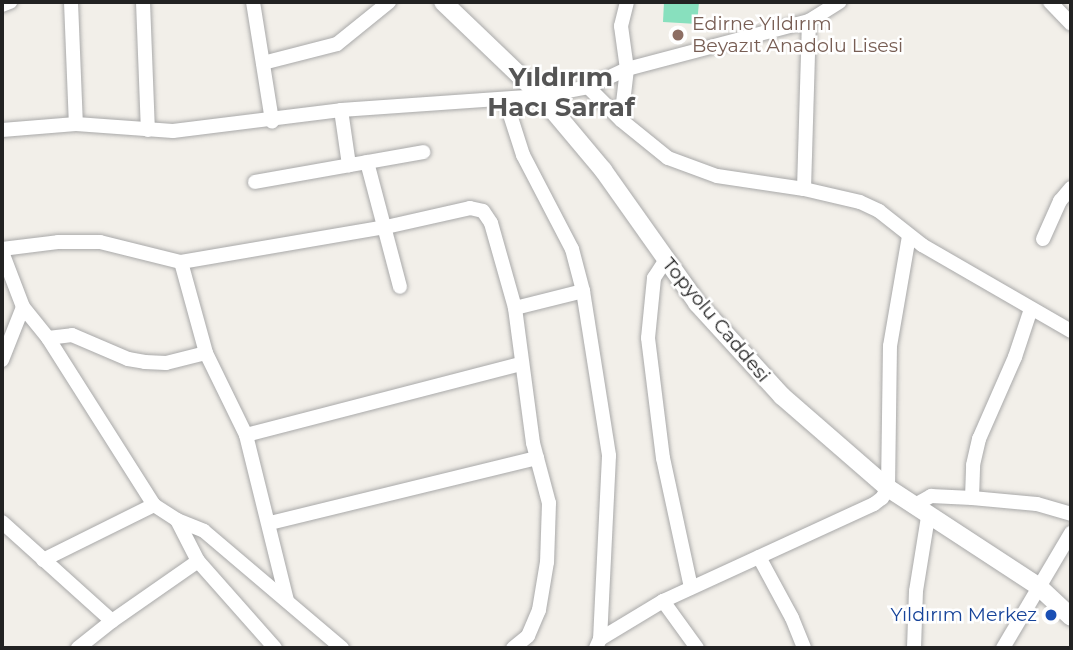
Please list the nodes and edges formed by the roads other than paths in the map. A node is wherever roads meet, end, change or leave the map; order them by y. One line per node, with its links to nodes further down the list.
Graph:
1 (10, 2): 10 (street)
2 (71, 2): 21 (street)
3 (144, 2): 23 (street)
4 (253, 2): 13 (street)
5 (389, 2): 13 (street)
6 (443, 2): 16 (street, Topyolu Caddesi)
7 (627, 2): 14 (street)
8 (840, 2): 11 (street)
9 (1049, 2): 12 (street)
10 (2, 5)
11 (809, 21): 14 (street); 28 (street)
12 (1071, 24)
13 (263, 63): 20 (street)
14 (626, 69): 15 (street); 19 (street)
15 (588, 87): 16 (street); 19 (street)
16 (541, 96): 17 (street); 34 (street, Topyolu Caddesi)
17 (505, 99): 18 (street); 37 (street)
18 (341, 110): 20 (street); 26 (street)
19 (621, 120): 28 (street)
20 (272, 121): 23 (street)
21 (76, 124): 22 (street); 23 (street)
22 (2, 130)
23 (148, 130)
24 (423, 152): 25 (street)
25 (367, 162): 26 (street); 30 (street)
26 (349, 165): 27 (street)
27 (255, 182)
28 (804, 188): 31 (street)
29 (1071, 188): 32 (street)
30 (384, 227): 35 (street); 36 (street); 39 (street)
31 (909, 236): 40 (street); 48 (street)
32 (1043, 239)
33 (2, 250): 35 (street); 38 (street)
34 (665, 261): 48 (street, Topyolu Caddesi); 63 (street)
35 (180, 262): 43 (street)
36 (400, 287)
37 (583, 291): 39 (street); 68 (street)
38 (23, 307): 42 (street); 44 (street)
39 (514, 308): 45 (street)
40 (1031, 309): 41 (street); 49 (street)
41 (1071, 331)
42 (48, 338): 43 (street); 50 (street)
43 (206, 354): 46 (street)
44 (2, 360)
45 (521, 364): 46 (street); 47 (street)
46 (246, 435): 56 (street)
47 (537, 458): 56 (street); 72 (street)
48 (888, 488): 51 (street, Topyolu Caddesi); 58 (street)
49 (972, 498): 51 (street); 52 (street)
50 (154, 505): 54 (street); 59 (street)
51 (913, 506): 53 (street, Topyolu Caddesi)
52 (1071, 514)
53 (929, 516): 62 (street, Topyolu Caddesi); 75 (street)
54 (177, 520): 60 (street); 64 (street)
55 (2, 522): 59 (street)
56 (270, 523): 64 (street)
57 (1071, 533): 61 (street)
58 (759, 557): 63 (street); 74 (street)
59 (43, 560): 67 (street)
60 (198, 561): 67 (street); 70 (street)
61 (1065, 561): 62 (street)
62 (1038, 586): 66 (street, Topyolu Caddesi); 76 (street)
63 (691, 587): 65 (street)
64 (287, 601): 71 (street)
65 (663, 601): 68 (street); 73 (street)
66 (1071, 617)
67 (112, 621): 69 (street)
68 (598, 644)
69 (78, 648)
70 (275, 648)
71 (342, 648)
72 (513, 648)
73 (697, 648)
74 (804, 648)
75 (914, 648)
76 (1003, 648)

